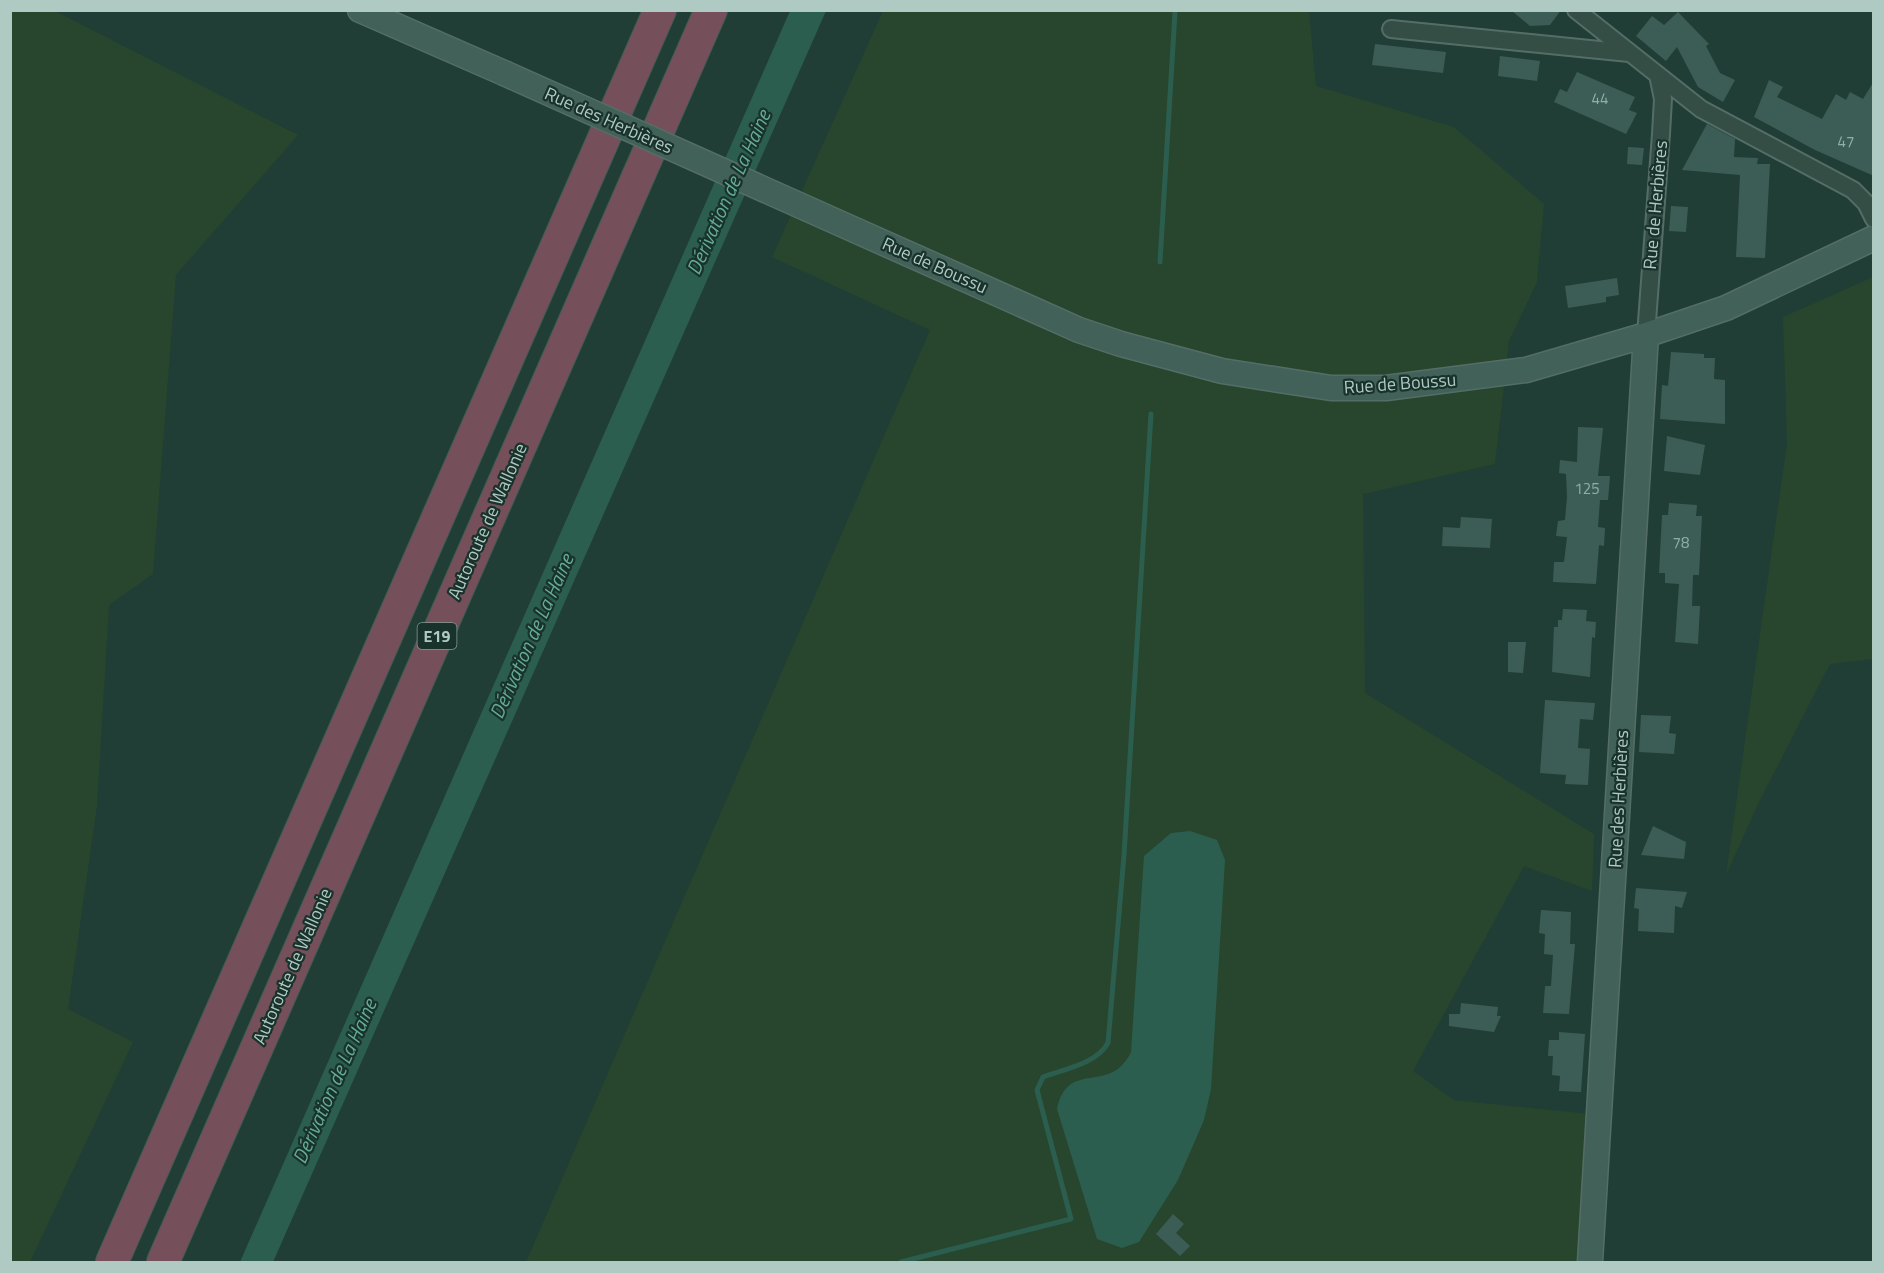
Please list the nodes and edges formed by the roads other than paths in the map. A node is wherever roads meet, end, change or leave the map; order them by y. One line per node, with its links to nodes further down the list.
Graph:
1 (360, 10): 9 (street, Rue des Herbières, bridge)
2 (660, 10): 12 (highway, E19)
3 (711, 10): 13 (highway, Autoroute de Wallonie / E19)
4 (1576, 10): 6 (street)
5 (1391, 29): 6 (street)
6 (1630, 53): 7 (street)
7 (1658, 75): 8 (street); 11 (street, Rue de Herbières)
8 (1874, 219)
9 (857, 231): 11 (street, Rue de Boussu)
10 (1874, 238): 11 (street, Rue de Boussu)
11 (1646, 335): 14 (street, Rue des Herbières)
12 (112, 1263)
13 (163, 1263)
14 (1590, 1263)

